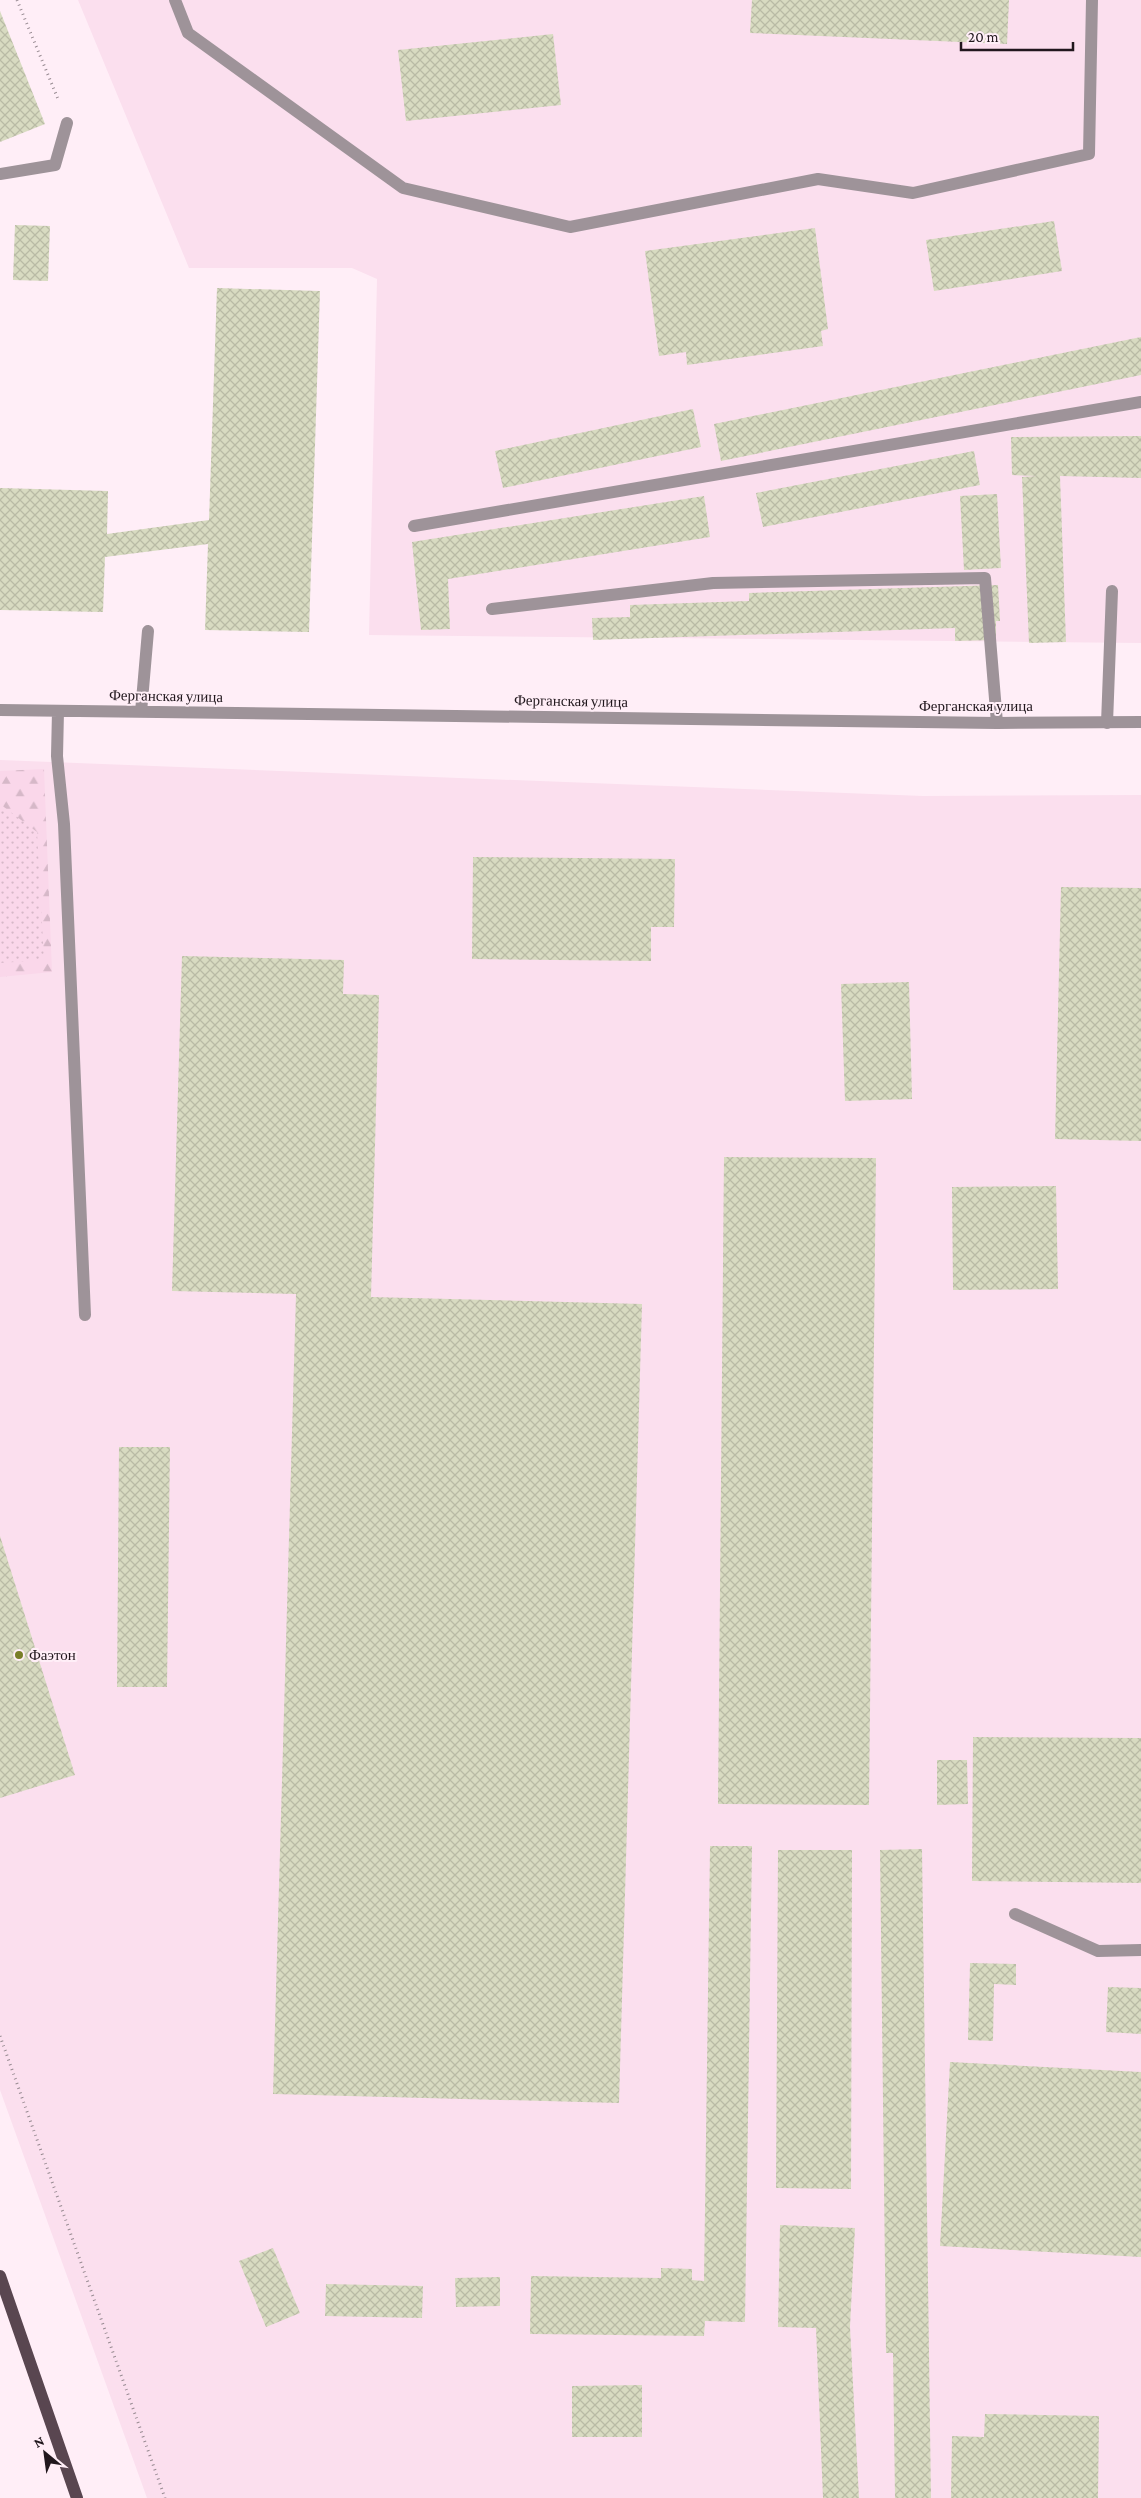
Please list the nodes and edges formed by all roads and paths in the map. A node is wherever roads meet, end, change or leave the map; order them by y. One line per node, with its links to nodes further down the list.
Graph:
1 (18, 0): 4 (path)
2 (175, 0): 3 (street)
3 (1092, 0)
4 (67, 123): 5 (street)
5 (0, 174)
6 (1141, 402): 7 (street)
7 (414, 526)
8 (1112, 591): 16 (street)
9 (492, 610): 15 (street)
10 (148, 632): 13 (street)
11 (0, 710): 12 (street, Ферганская улица)
12 (58, 711): 13 (street, Ферганская улица); 17 (street)
13 (141, 712): 15 (street, Ферганская улица)
14 (1141, 722): 16 (street, Ферганская улица)
15 (997, 723): 16 (street, Ферганская улица)
16 (1107, 723)
17 (85, 1316)
18 (1015, 1914): 19 (street)
19 (1141, 1950)
20 (0, 2036): 23 (path)
21 (0, 2276): 22 (main road)
22 (77, 2498)
23 (165, 2498)

